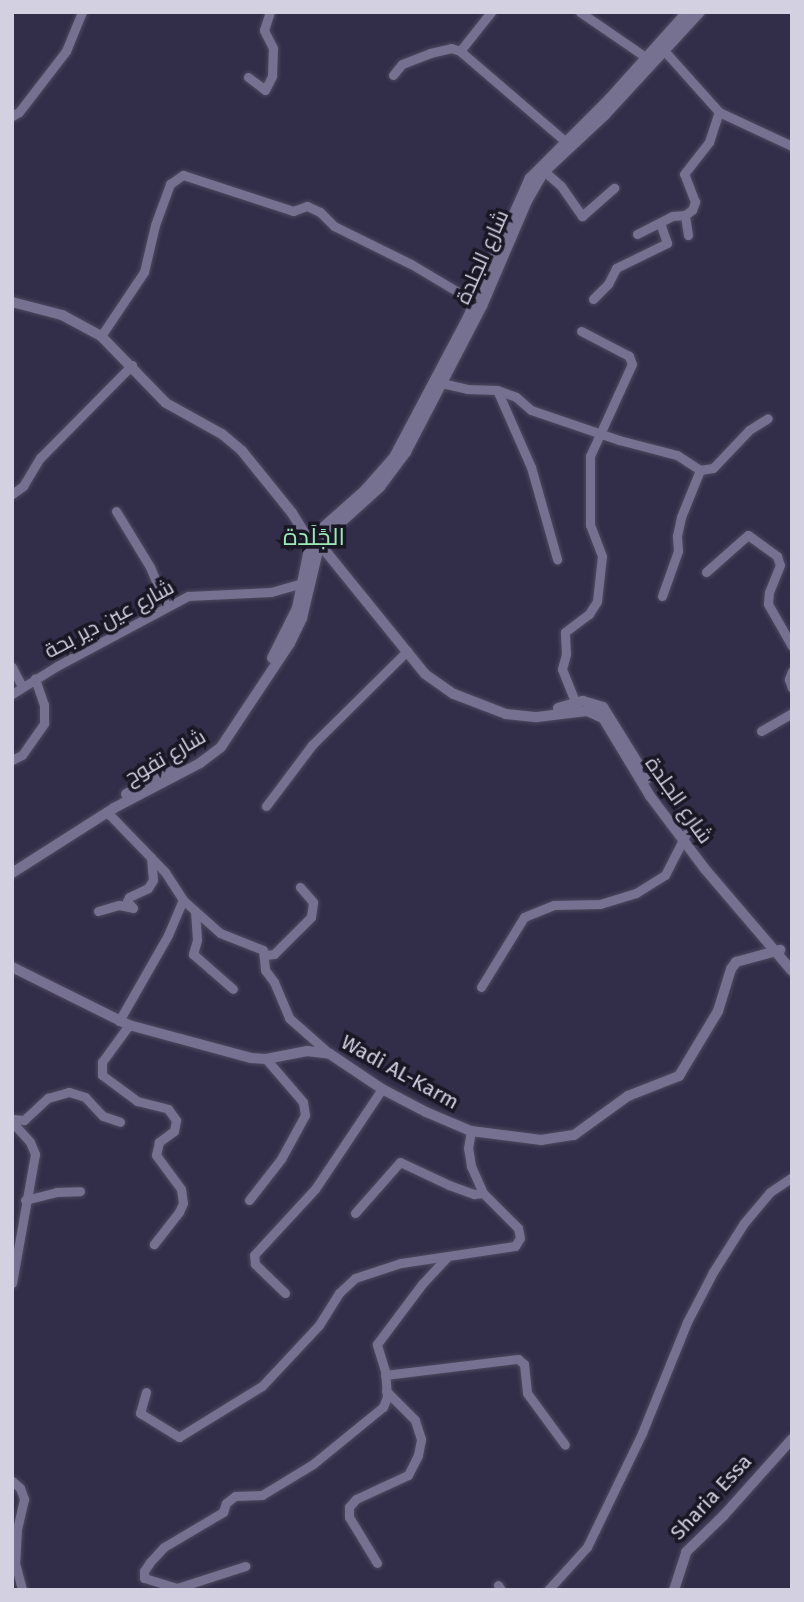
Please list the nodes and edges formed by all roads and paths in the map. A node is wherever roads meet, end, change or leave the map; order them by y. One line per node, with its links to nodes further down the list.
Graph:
1 (82, 12): 13 (street)
2 (270, 12): 11 (street)
3 (491, 12): 8 (street)
4 (580, 12): 9 (street)
5 (687, 12): 7 (street, شارع الجلدة)
6 (700, 12): 7 (street, شارع الجلدة)
7 (662, 48): 9 (street, شارع الجلدة); 12 (street); 16 (street, شارع الجلدة)
8 (460, 51): 10 (street); 14 (street)
9 (647, 58): 14 (street, شارع الجلدة)
10 (393, 75)
11 (248, 77)
12 (719, 112): 15 (street); 18 (street)
13 (12, 116)
14 (565, 141): 23 (street, شارع الجلدة)
15 (792, 146)
16 (545, 172): 17 (street); 23 (street, شارع الجلدة)
17 (614, 188)
18 (685, 215): 19 (street); 21 (street)
19 (660, 223): 20 (street); 22 (street)
20 (637, 234)
21 (688, 235)
22 (593, 299)
23 (478, 304): 26 (street); 28 (street, شارع الجلدة)
24 (14, 307): 26 (street)
25 (581, 331): 31 (street)
26 (101, 336): 27 (street)
27 (132, 365): 33 (street); 35 (street)
28 (438, 382): 29 (street); 35 (street, شارع الجلدة)
29 (497, 390): 31 (street); 36 (street)
30 (768, 418): 32 (street)
31 (597, 433): 32 (street); 49 (street)
32 (700, 470): 39 (street)
33 (12, 494)
34 (116, 511): 40 (street)
35 (317, 540): 38 (street); 42 (street, شارع الجلدة)
36 (557, 559)
37 (706, 572): 41 (street)
38 (307, 582): 40 (street, شارع عين دير بحة); 54 (street, شارع تفوح); 57 (street)
39 (662, 596)
40 (166, 606): 45 (street, شارع عين دير بحة)
41 (792, 646)
42 (407, 651): 49 (street, شارع الجلدة); 53 (street)
43 (12, 667): 46 (street)
44 (792, 671): 47 (street)
45 (35, 678): 46 (street, شارع عين دير بحة); 52 (street)
46 (22, 687): 48 (street, شارع عين دير بحة)
47 (792, 688)
48 (12, 694)
49 (577, 707): 55 (street, شارع الجلدة)
50 (792, 713): 51 (street)
51 (761, 731)
52 (12, 760)
53 (266, 806)
54 (107, 812): 56 (street); 58 (street, شارع تفوح)
55 (684, 836): 63 (street, شارع الجلدة); 68 (street)
56 (151, 857): 60 (street); 61 (street)
57 (12, 864)
58 (12, 873)
59 (300, 887): 64 (street)
60 (183, 900): 62 (street); 70 (street)
61 (98, 911)
62 (195, 911): 64 (street); 69 (street)
63 (776, 951): 65 (street, شارع الجلدة); 67 (street, شارع الجلدة); 76 (street, Wadi AL-Karm)
64 (266, 955): 71 (street)
65 (792, 960)
66 (12, 967): 70 (street, Wadi AL-Karm)
67 (792, 971)
68 (481, 987)
69 (233, 989)
70 (124, 1023): 72 (street, Wadi AL-Karm); 83 (street)
71 (330, 1054): 72 (street, Wadi AL-Karm); 73 (street, Wadi AL-Karm)
72 (266, 1059): 81 (street)
73 (382, 1088): 76 (street, Wadi AL-Karm); 86 (street)
74 (12, 1120): 75 (street); 80 (street)
75 (120, 1122)
76 (471, 1131): 79 (street)
77 (792, 1177): 98 (street)
78 (80, 1191): 80 (street)
79 (483, 1193): 82 (street); 84 (street)
80 (25, 1200): 85 (street)
81 (249, 1200)
82 (355, 1213)
83 (154, 1244)
84 (447, 1257): 87 (street); 89 (street)
85 (12, 1283)
86 (285, 1293)
87 (385, 1375): 88 (street); 91 (street)
88 (386, 1391): 94 (street); 96 (street)
89 (146, 1392)
90 (792, 1439): 92 (street, Sharia Essa)
91 (565, 1445)
92 (787, 1453): 99 (street, Sharia Essa)
93 (12, 1481): 97 (street)
94 (377, 1563)
95 (245, 1566): 96 (street)
96 (175, 1589)
97 (22, 1590)
98 (548, 1590)
99 (674, 1590)

